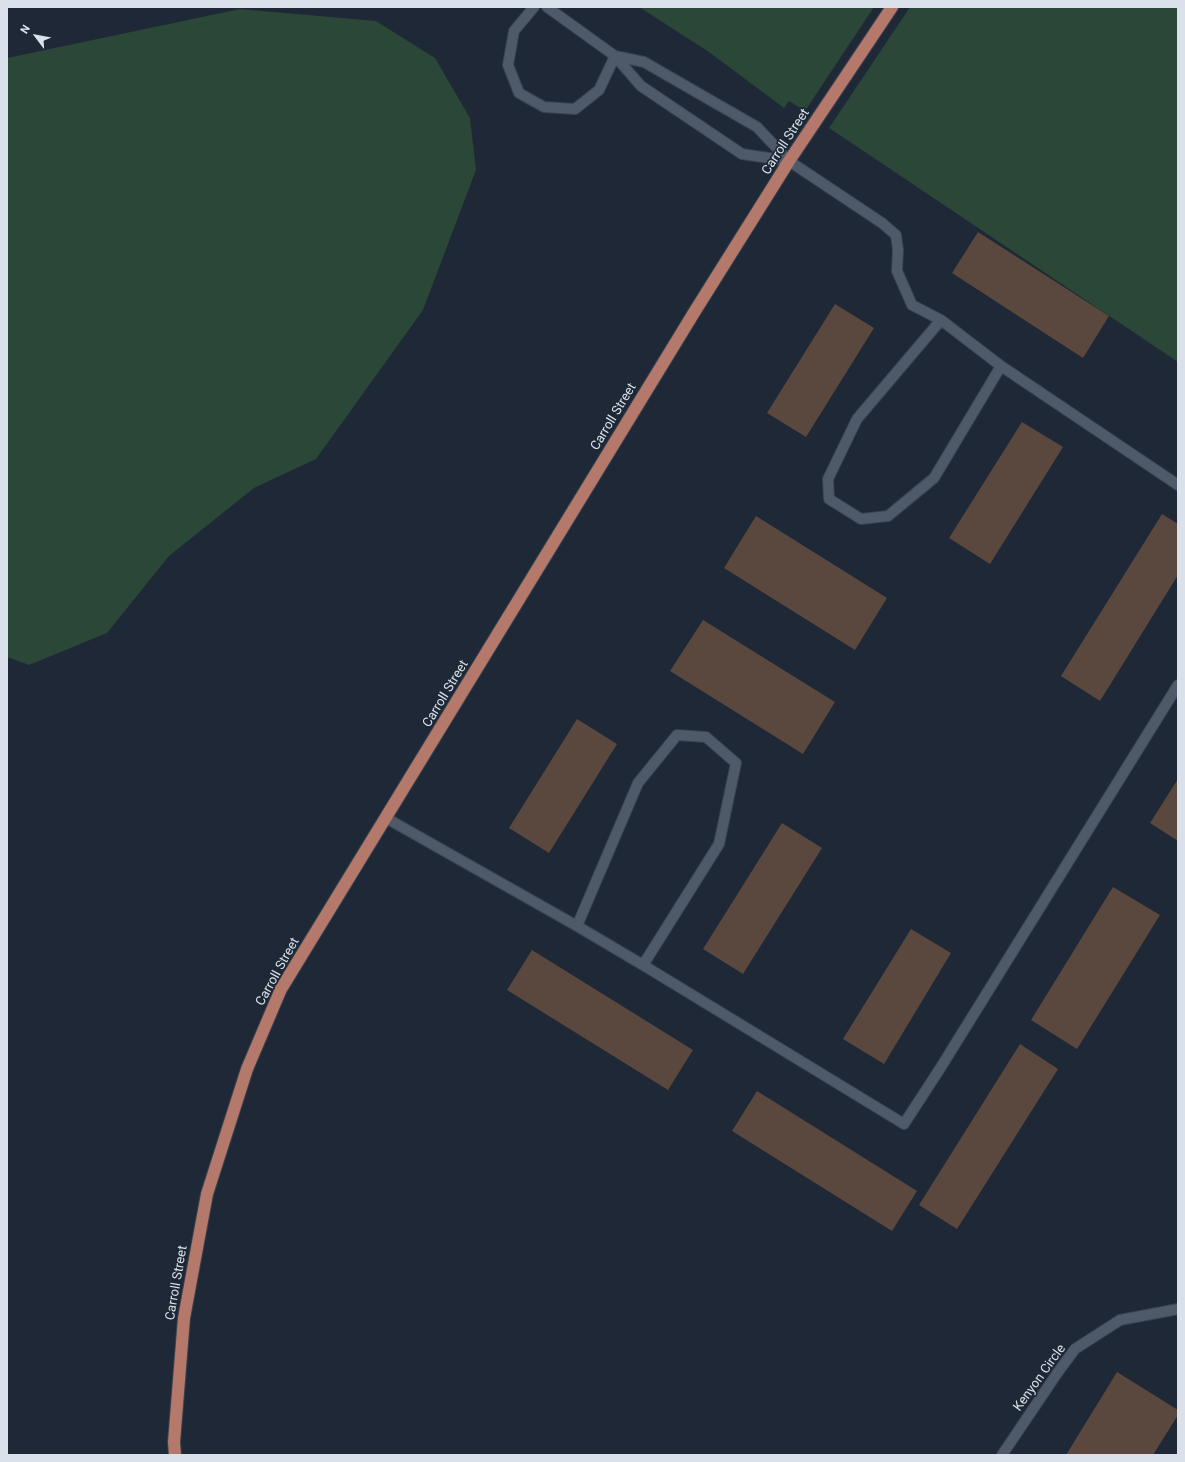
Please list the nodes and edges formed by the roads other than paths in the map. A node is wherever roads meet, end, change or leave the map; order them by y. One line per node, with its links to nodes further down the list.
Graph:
1 (534, 7): 4 (lane)
2 (547, 7): 4 (lane)
3 (892, 7): 5 (main road, Carroll Street)
4 (615, 56): 5 (lane); 5 (lane)
5 (789, 161): 6 (lane); 10 (main road, Carroll Street)
6 (941, 320): 7 (lane); 7 (lane)
7 (1001, 366): 8 (lane)
8 (1178, 485)
9 (1178, 685): 12 (lane)
10 (386, 818): 11 (lane); 14 (main road, Carroll Street)
11 (576, 926): 12 (lane); 12 (lane)
12 (643, 965)
13 (1178, 1309): 15 (lane, Kenyon Circle)
14 (174, 1455)
15 (1002, 1455)

